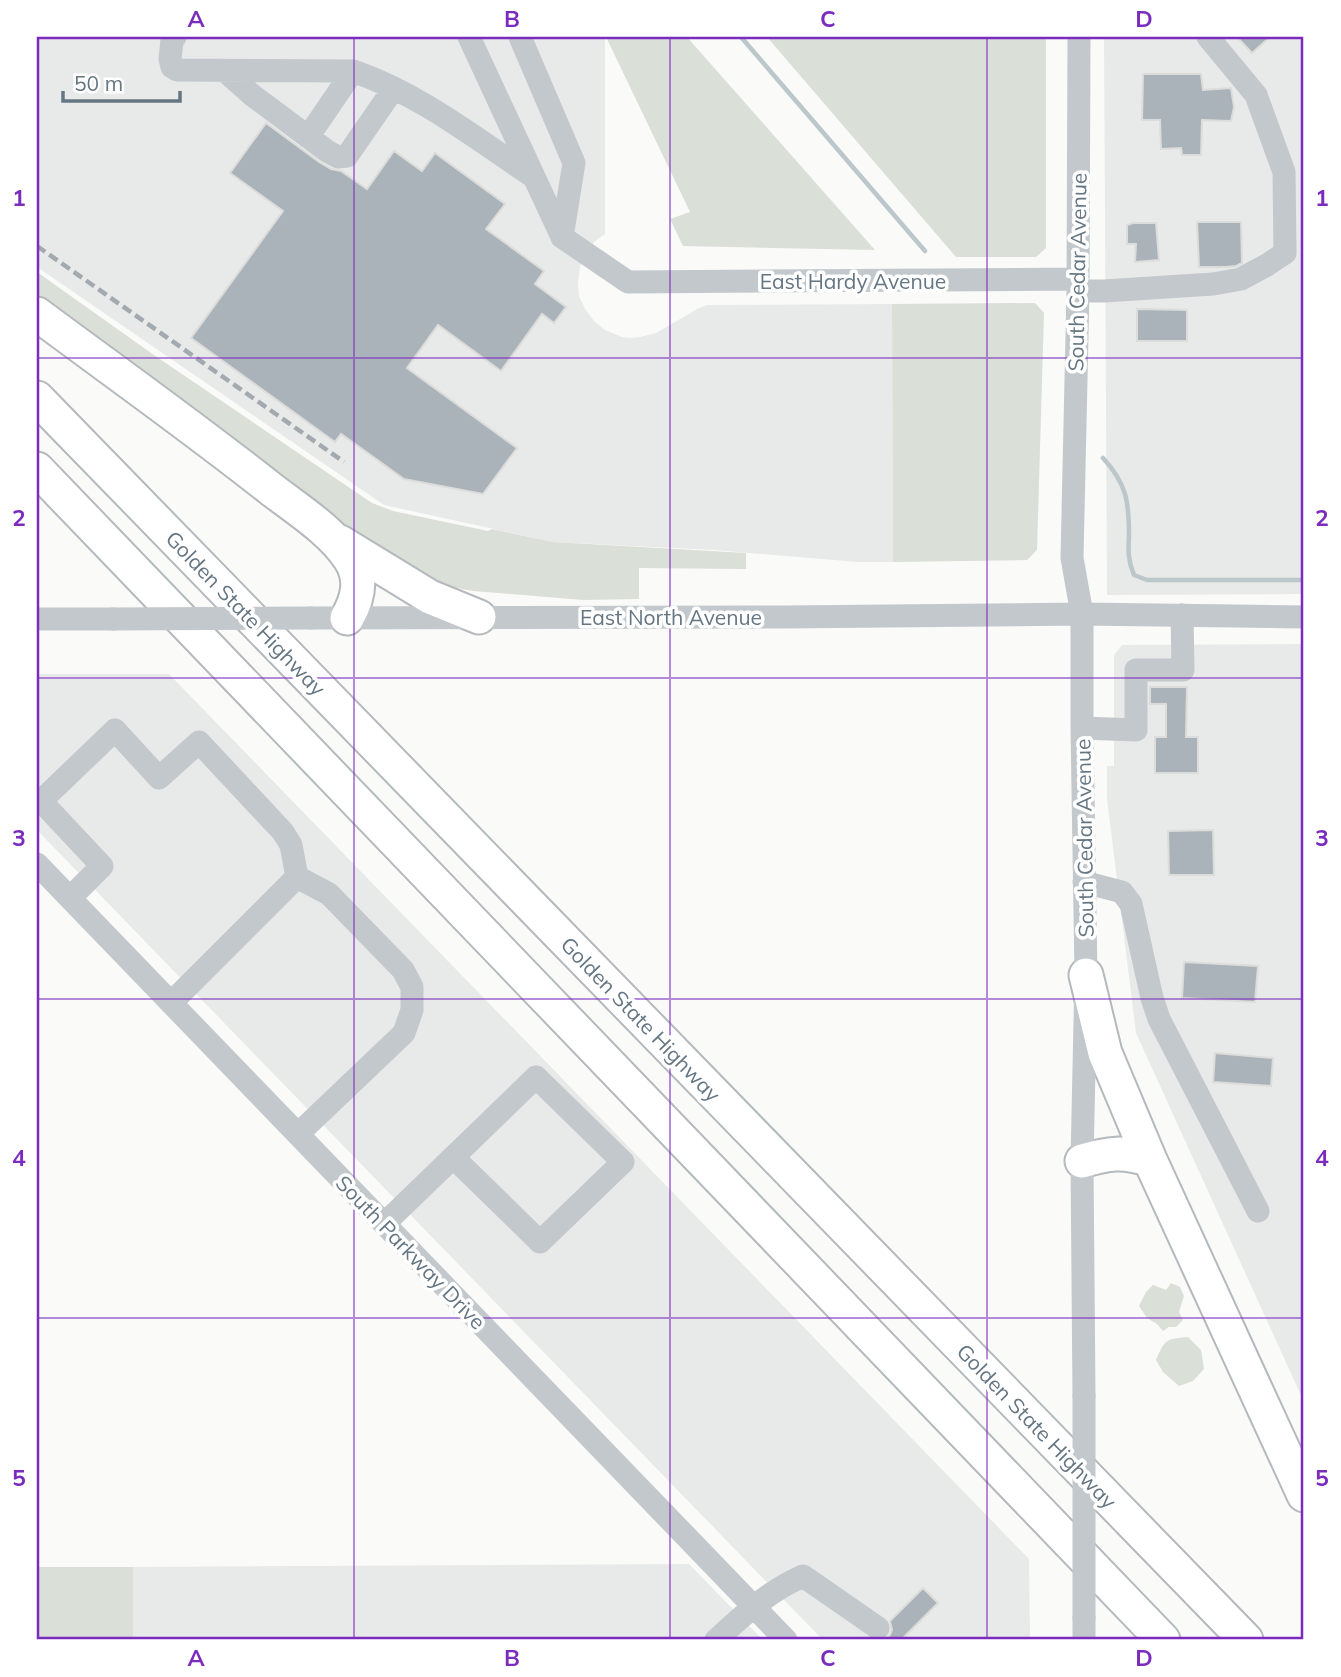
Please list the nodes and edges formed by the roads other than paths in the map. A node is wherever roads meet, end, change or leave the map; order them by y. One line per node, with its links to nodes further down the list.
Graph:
1 (175, 37): 6 (street)
2 (469, 37): 10 (street)
3 (520, 37): 11 (street)
4 (1079, 37): 12 (street, South Cedar Avenue)
5 (1208, 37): 12 (street, East Hardy Avenue)
6 (225, 71): 7 (street); 9 (street)
7 (354, 71): 8 (street); 9 (street)
8 (394, 88): 9 (street); 10 (street)
9 (308, 137)
10 (534, 177): 11 (street)
11 (562, 237): 12 (street, East Hardy Avenue)
12 (1078, 285): 17 (street, South Cedar Avenue)
13 (37, 314): 16 (highway)
14 (37, 398): 43 (highway, Golden State Highway)
15 (37, 469): 42 (highway)
16 (336, 540): 19 (highway); 21 (highway)
17 (1082, 614): 18 (street, East North Avenue); 19 (street, East North Avenue); 23 (street, South Cedar Avenue)
18 (1182, 615): 20 (street, East North Avenue); 23 (street)
19 (479, 617): 21 (street, East North Avenue)
20 (1304, 617)
21 (347, 618): 22 (street, East North Avenue, bridge)
22 (37, 619)
23 (1082, 728): 26 (street, South Cedar Avenue)
24 (37, 864): 27 (street, South Parkway Drive)
25 (297, 877): 27 (street); 29 (street); 30 (street)
26 (1084, 882): 28 (street, South Cedar Avenue); 34 (street)
27 (70, 898): 29 (street, South Parkway Drive)
28 (1086, 975): 32 (highway); 33 (street, South Cedar Avenue)
29 (171, 1003): 30 (street, South Parkway Drive)
30 (298, 1135): 35 (street, South Parkway Drive)
31 (453, 1157): 31 (street); 35 (street)
32 (1150, 1160): 33 (highway); 36 (highway)
33 (1082, 1161): 39 (street, South Cedar Avenue, bridge)
34 (1258, 1211)
35 (384, 1224): 37 (street, South Parkway Drive)
36 (1304, 1495)
37 (754, 1605): 38 (street); 40 (street); 41 (street, South Parkway Drive)
38 (878, 1628)
39 (1084, 1629)
40 (716, 1640)
41 (784, 1640)
42 (1163, 1640)
43 (1246, 1640)

